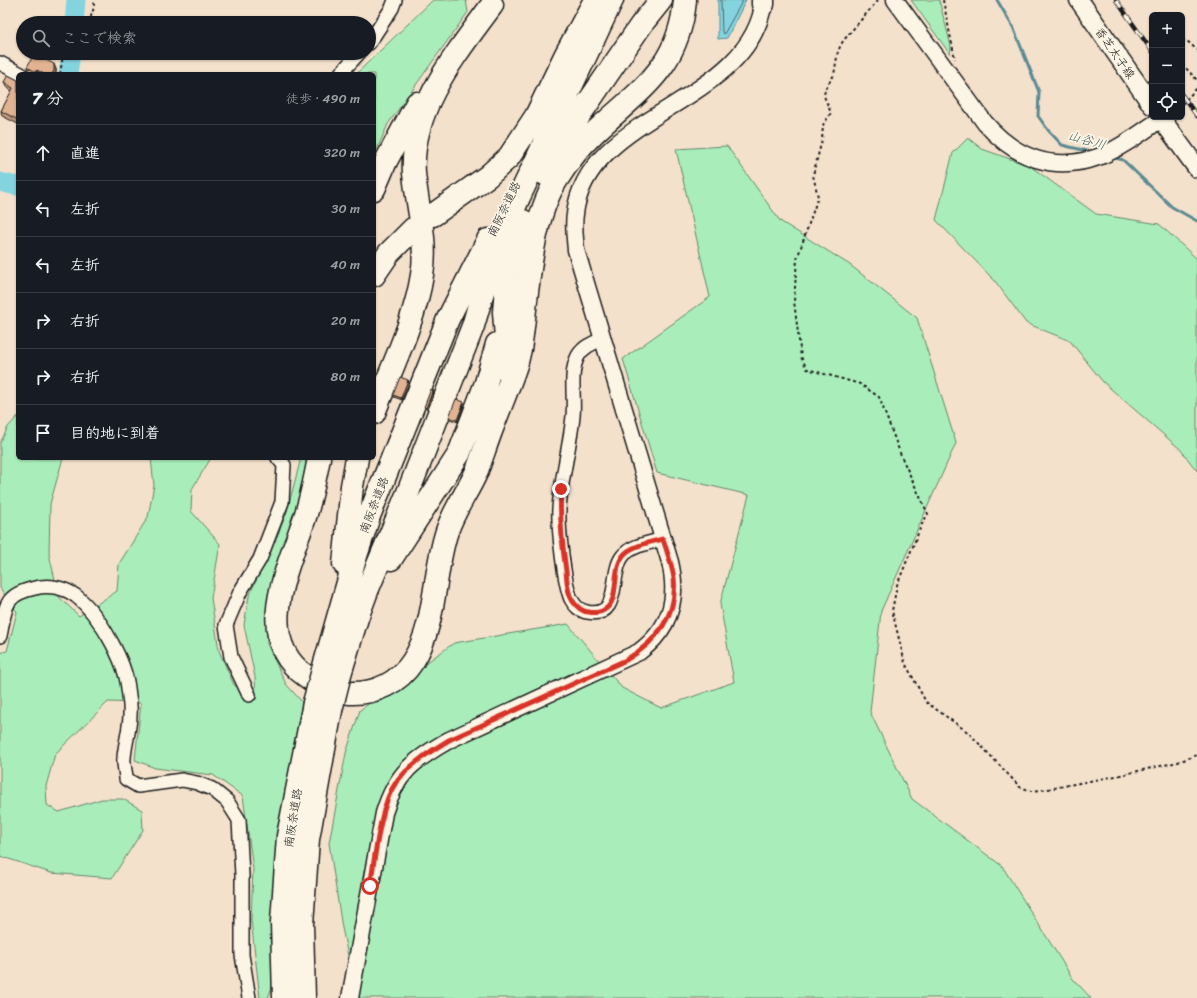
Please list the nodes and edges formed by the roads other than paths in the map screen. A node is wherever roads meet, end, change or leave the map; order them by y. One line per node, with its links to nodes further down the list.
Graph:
1 (395, 0): 10 (street)
2 (596, 0): 20 (highway); 31 (highway, 南阪奈道路)
3 (612, 0): 31 (highway, 南阪奈道路)
4 (661, 0): 23 (highway)
5 (685, 0): 27 (highway)
6 (895, 0): 16 (street)
7 (1079, 0): 15 (main road, 香芝太子線)
8 (763, 1): 24 (street)
9 (494, 3): 19 (highway); 25 (highway)
10 (376, 32)
11 (353, 60): 14 (street)
12 (0, 63): 13 (street)
13 (17, 72)
14 (342, 72)
15 (1149, 101)
16 (1151, 120)
17 (1162, 120): 18 (main road, 香芝太子線)
18 (1197, 168)
19 (376, 184)
20 (433, 214)
21 (413, 229): 22 (highway)
22 (376, 272)
23 (507, 274): 28 (highway); 31 (highway)
24 (602, 339): 30 (street); 30 (street)
25 (376, 408)
26 (280, 460): 33 (street)
27 (319, 460)
28 (329, 460)
29 (357, 460): 31 (highway)
30 (663, 539): 38 (street)
31 (348, 616): 34 (highway, 南阪奈道路, bridge)
32 (0, 636): 35 (street)
33 (249, 695)
34 (322, 706): 36 (highway, 南阪奈道路); 37 (highway, 南阪奈道路)
35 (249, 998)
36 (284, 998)
37 (304, 998)
38 (350, 998)

